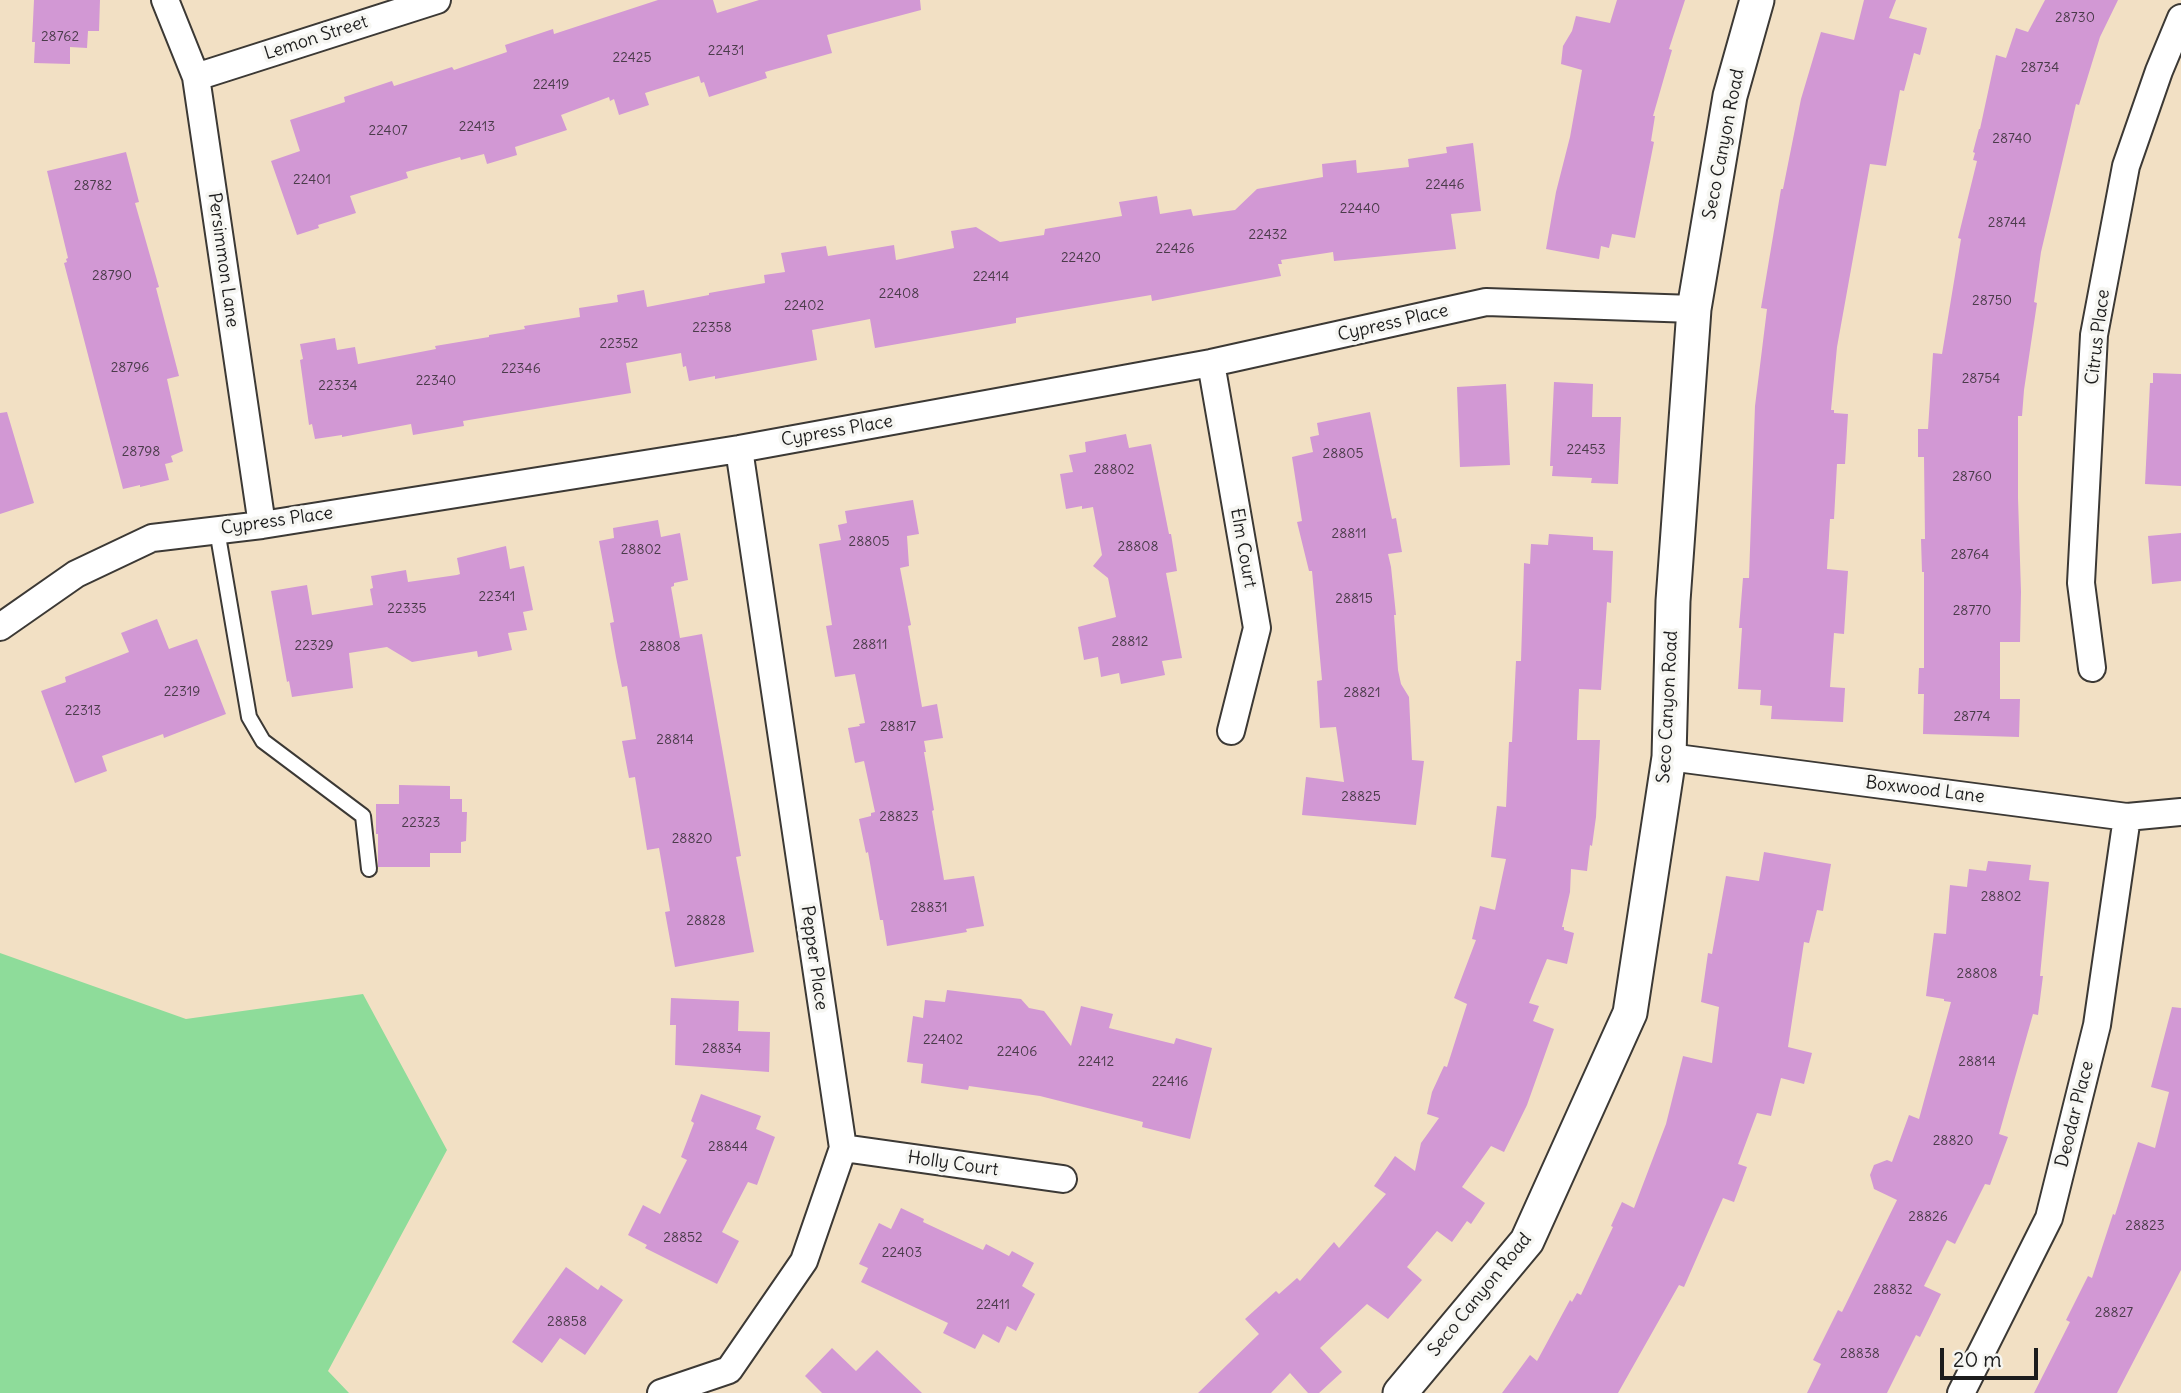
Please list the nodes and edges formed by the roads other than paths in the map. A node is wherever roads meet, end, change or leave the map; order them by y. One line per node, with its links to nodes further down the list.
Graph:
1 (165, 0): 5 (street, Persimmon Lane)
2 (437, 0): 5 (street, Lemon Street)
3 (1757, 0): 6 (street, Seco Canyon Road)
4 (2181, 18): 12 (street, Citrus Place)
5 (196, 77): 9 (street, Persimmon Lane)
6 (1694, 309): 7 (street, Cypress Place); 14 (street, Seco Canyon Road)
7 (1211, 363): 8 (street, Cypress Place); 13 (street, Elm Court)
8 (739, 449): 9 (street, Cypress Place); 18 (street, Pepper Place)
9 (262, 524): 10 (street, Cypress Place)
10 (217, 530): 11 (street, Cypress Place); 17 (lane)
11 (0, 628)
12 (2092, 668)
13 (1231, 731)
14 (1669, 757): 16 (street, Boxwood Lane); 21 (street, Seco Canyon Road)
15 (2181, 812): 16 (street, Boxwood Lane)
16 (2127, 817): 22 (street, Deodar Place)
17 (369, 869)
18 (843, 1149): 19 (street, Holly Court); 20 (street, Pepper Place)
19 (1063, 1179)
20 (661, 1393)
21 (1400, 1393)
22 (1961, 1393)

